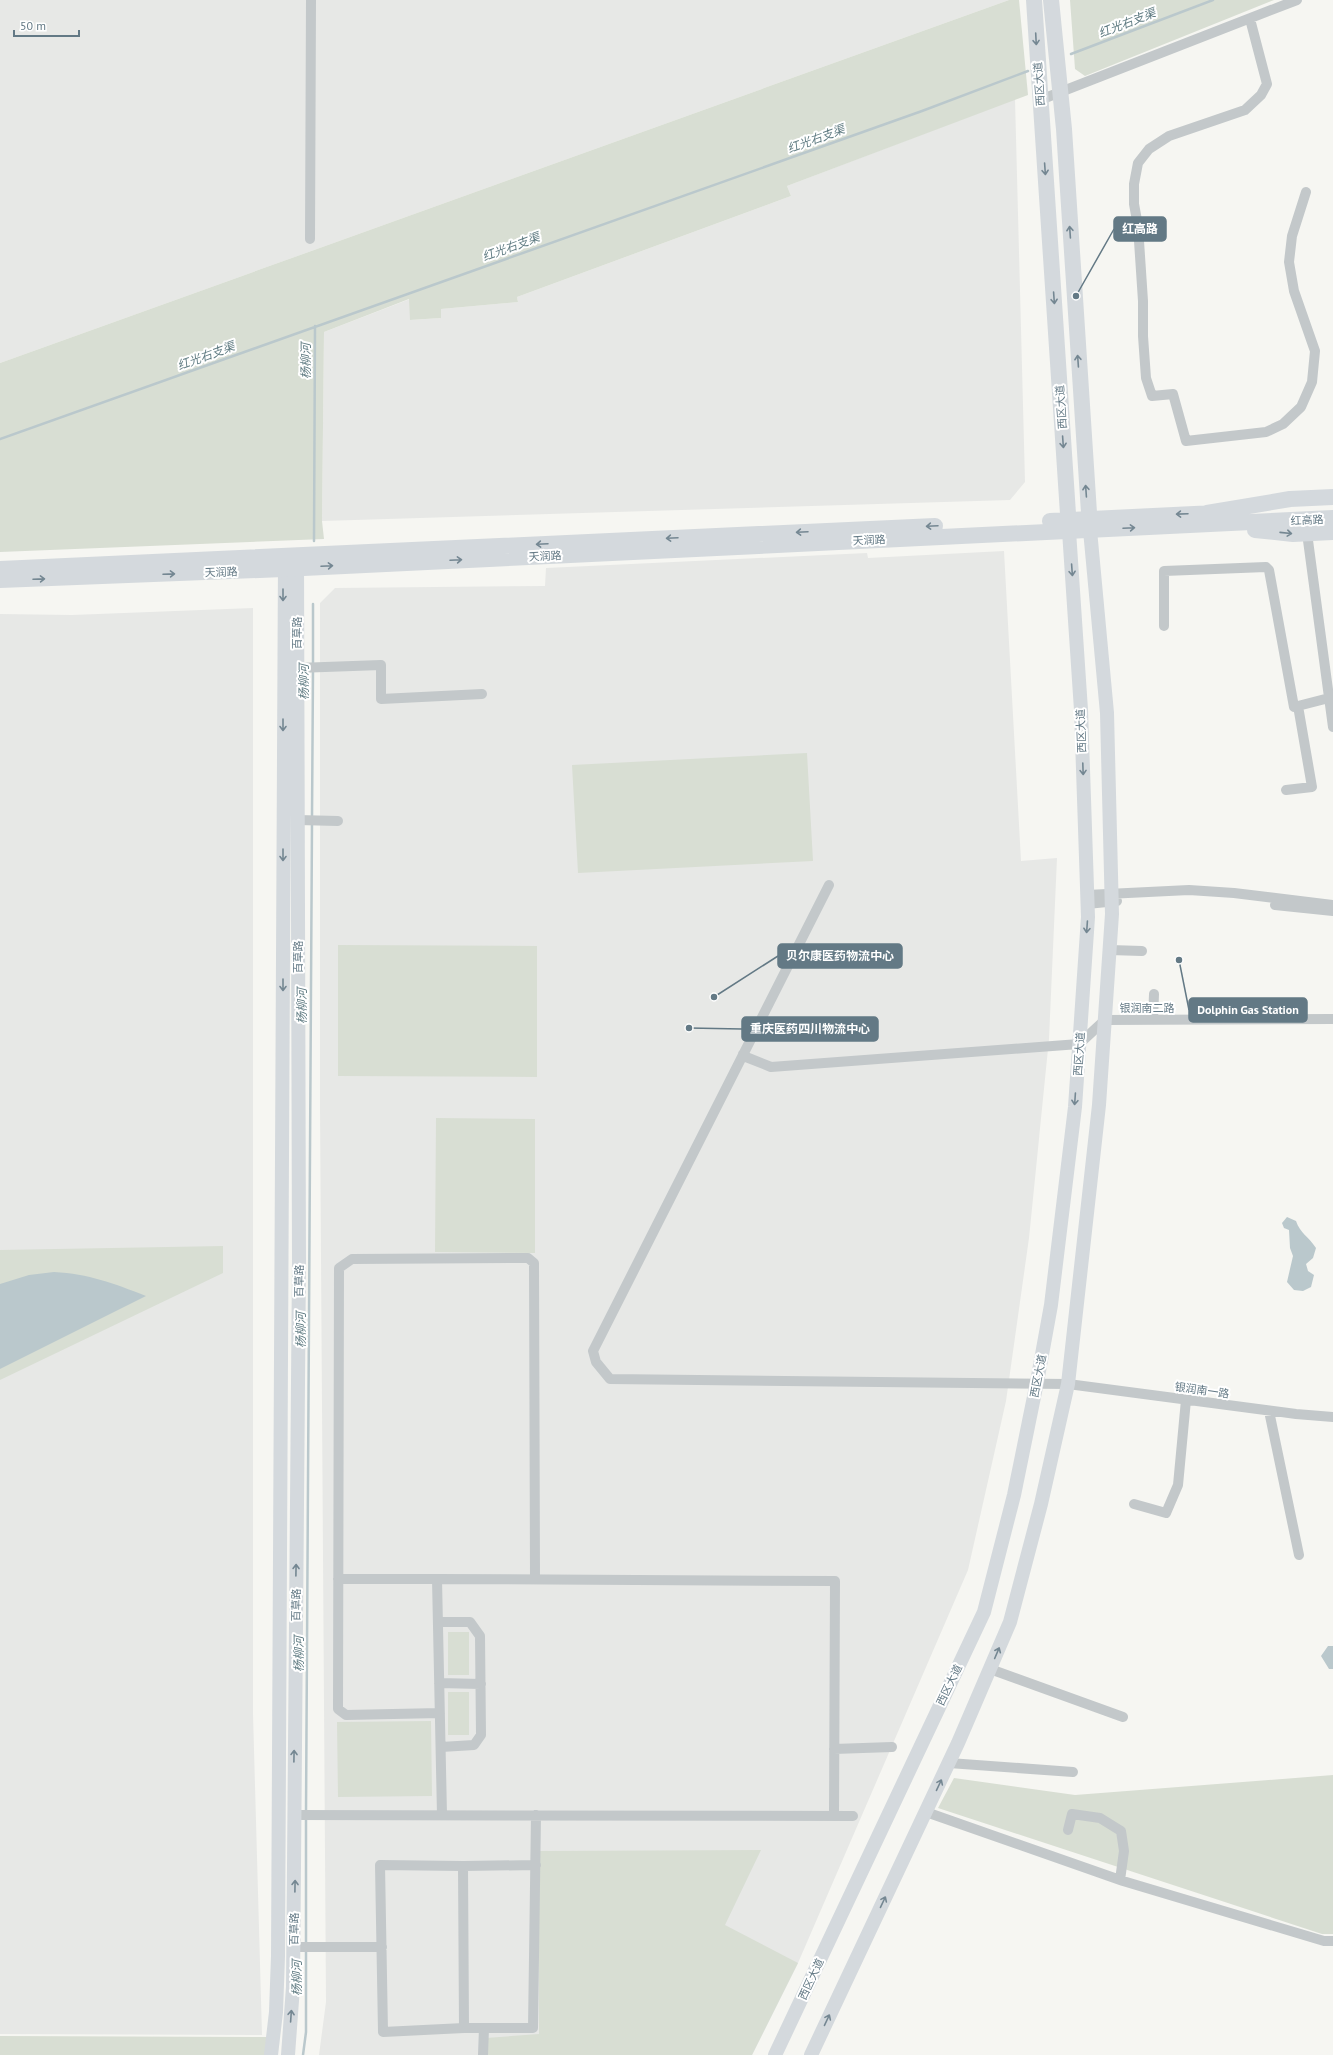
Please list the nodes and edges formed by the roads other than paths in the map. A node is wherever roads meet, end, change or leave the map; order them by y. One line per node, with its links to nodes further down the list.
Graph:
1 (311, 0): 9 (street)
2 (1034, 0): 7 (main road, 西区大道, one-way to 7)
3 (1051, 0): 6 (main road, 西区大道)
4 (1297, 0): 5 (street)
5 (1250, 19): 6 (street); 8 (street)
6 (1059, 94): 7 (street); 14 (main road, 西区大道, one-way to 6)
7 (1040, 100): 15 (main road, 西区大道, one-way to 15)
8 (1306, 192)
9 (310, 239)
10 (1333, 497): 13 (main road)
11 (1333, 508): 13 (main road, 红高路)
12 (1333, 518): 13 (main road, 红高路)
13 (1206, 519): 14 (main road, 红高路); 17 (main road, one-way to 17)
14 (1089, 524): 15 (main road, 红高路); 30 (main road, 西区大道)
15 (1069, 525): 18 (main road, 天润路); 31 (main road, 西区大道, one-way to 31)
16 (1333, 532): 17 (main road)
17 (1308, 534): 23 (street)
18 (291, 562): 19 (main road, 天润路); 21 (main road, 百草路); 78 (main road, 百草路, one-way to 78)
19 (1, 572)
20 (1164, 626): 24 (street)
21 (308, 668): 22 (street); 27 (main road, 百草路)
22 (482, 694)
23 (1329, 698): 24 (street); 25 (street)
24 (1298, 706): 26 (street)
25 (1333, 727)
26 (1286, 790)
27 (307, 820): 28 (street); 64 (main road, 百草路, one-way to 27)
28 (338, 821)
29 (829, 885): 41 (street)
30 (1112, 898): 31 (street); 32 (street); 33 (street); 34 (main road, 西区大道)
31 (1087, 900): 40 (main road, 西区大道, one-way to 40)
32 (1333, 905)
33 (1333, 911)
34 (1110, 950): 35 (street); 37 (main road, 西区大道)
35 (1142, 951)
36 (1154, 994): 38 (street)
37 (1105, 1020): 38 (street, 银润南二路); 40 (street); 43 (main road, 西区大道)
38 (1153, 1020): 39 (street, 银润南二路)
39 (1333, 1020)
40 (1079, 1044): 41 (street); 42 (main road, 西区大道, one-way to 42)
41 (743, 1054): 42 (street, 银润南一路)
42 (1037, 1382): 43 (street, 银润南一路); 81 (main road, 西区大道)
43 (1068, 1384): 44 (street, 银润南一路); 53 (main road, 西区大道, one-way to 43)
44 (1186, 1400): 45 (street, 银润南一路); 47 (street)
45 (1269, 1411): 46 (street, 银润南一路); 48 (street)
46 (1333, 1417)
47 (1134, 1504)
48 (1299, 1555)
49 (338, 1579): 50 (street); 51 (street); 56 (street)
50 (437, 1579): 51 (street); 52 (street)
51 (535, 1580): 60 (street)
52 (438, 1622): 54 (street); 55 (street)
53 (990, 1669): 57 (street); 61 (main road, 西区大道)
54 (439, 1683): 55 (street); 56 (street)
55 (481, 1684): 58 (street)
56 (440, 1713): 58 (street)
57 (1123, 1717)
58 (441, 1747): 65 (street)
59 (892, 1747): 60 (street)
60 (834, 1749): 67 (street)
61 (949, 1763): 62 (street); 63 (main road, 西区大道, one-way to 61)
62 (1073, 1772)
63 (926, 1812): 72 (street); 82 (main road, 西区大道, one-way to 63)
64 (302, 1815): 65 (street); 74 (main road, 百草路, one-way to 64)
65 (442, 1815): 66 (street)
66 (536, 1816): 67 (street); 71 (street)
67 (834, 1816): 68 (street)
68 (853, 1816)
69 (1068, 1830): 72 (street)
70 (463, 1866): 71 (street); 75 (street); 76 (street)
71 (536, 1866): 77 (street)
72 (1120, 1880): 73 (street)
73 (1333, 1941)
74 (302, 1947): 75 (street); 79 (main road, 百草路, one-way to 74)
75 (382, 1947): 76 (street)
76 (464, 2028): 77 (street)
77 (484, 2028): 80 (street)
78 (271, 2055)
79 (288, 2055)
80 (483, 2055)
81 (775, 2055)
82 (811, 2055)

